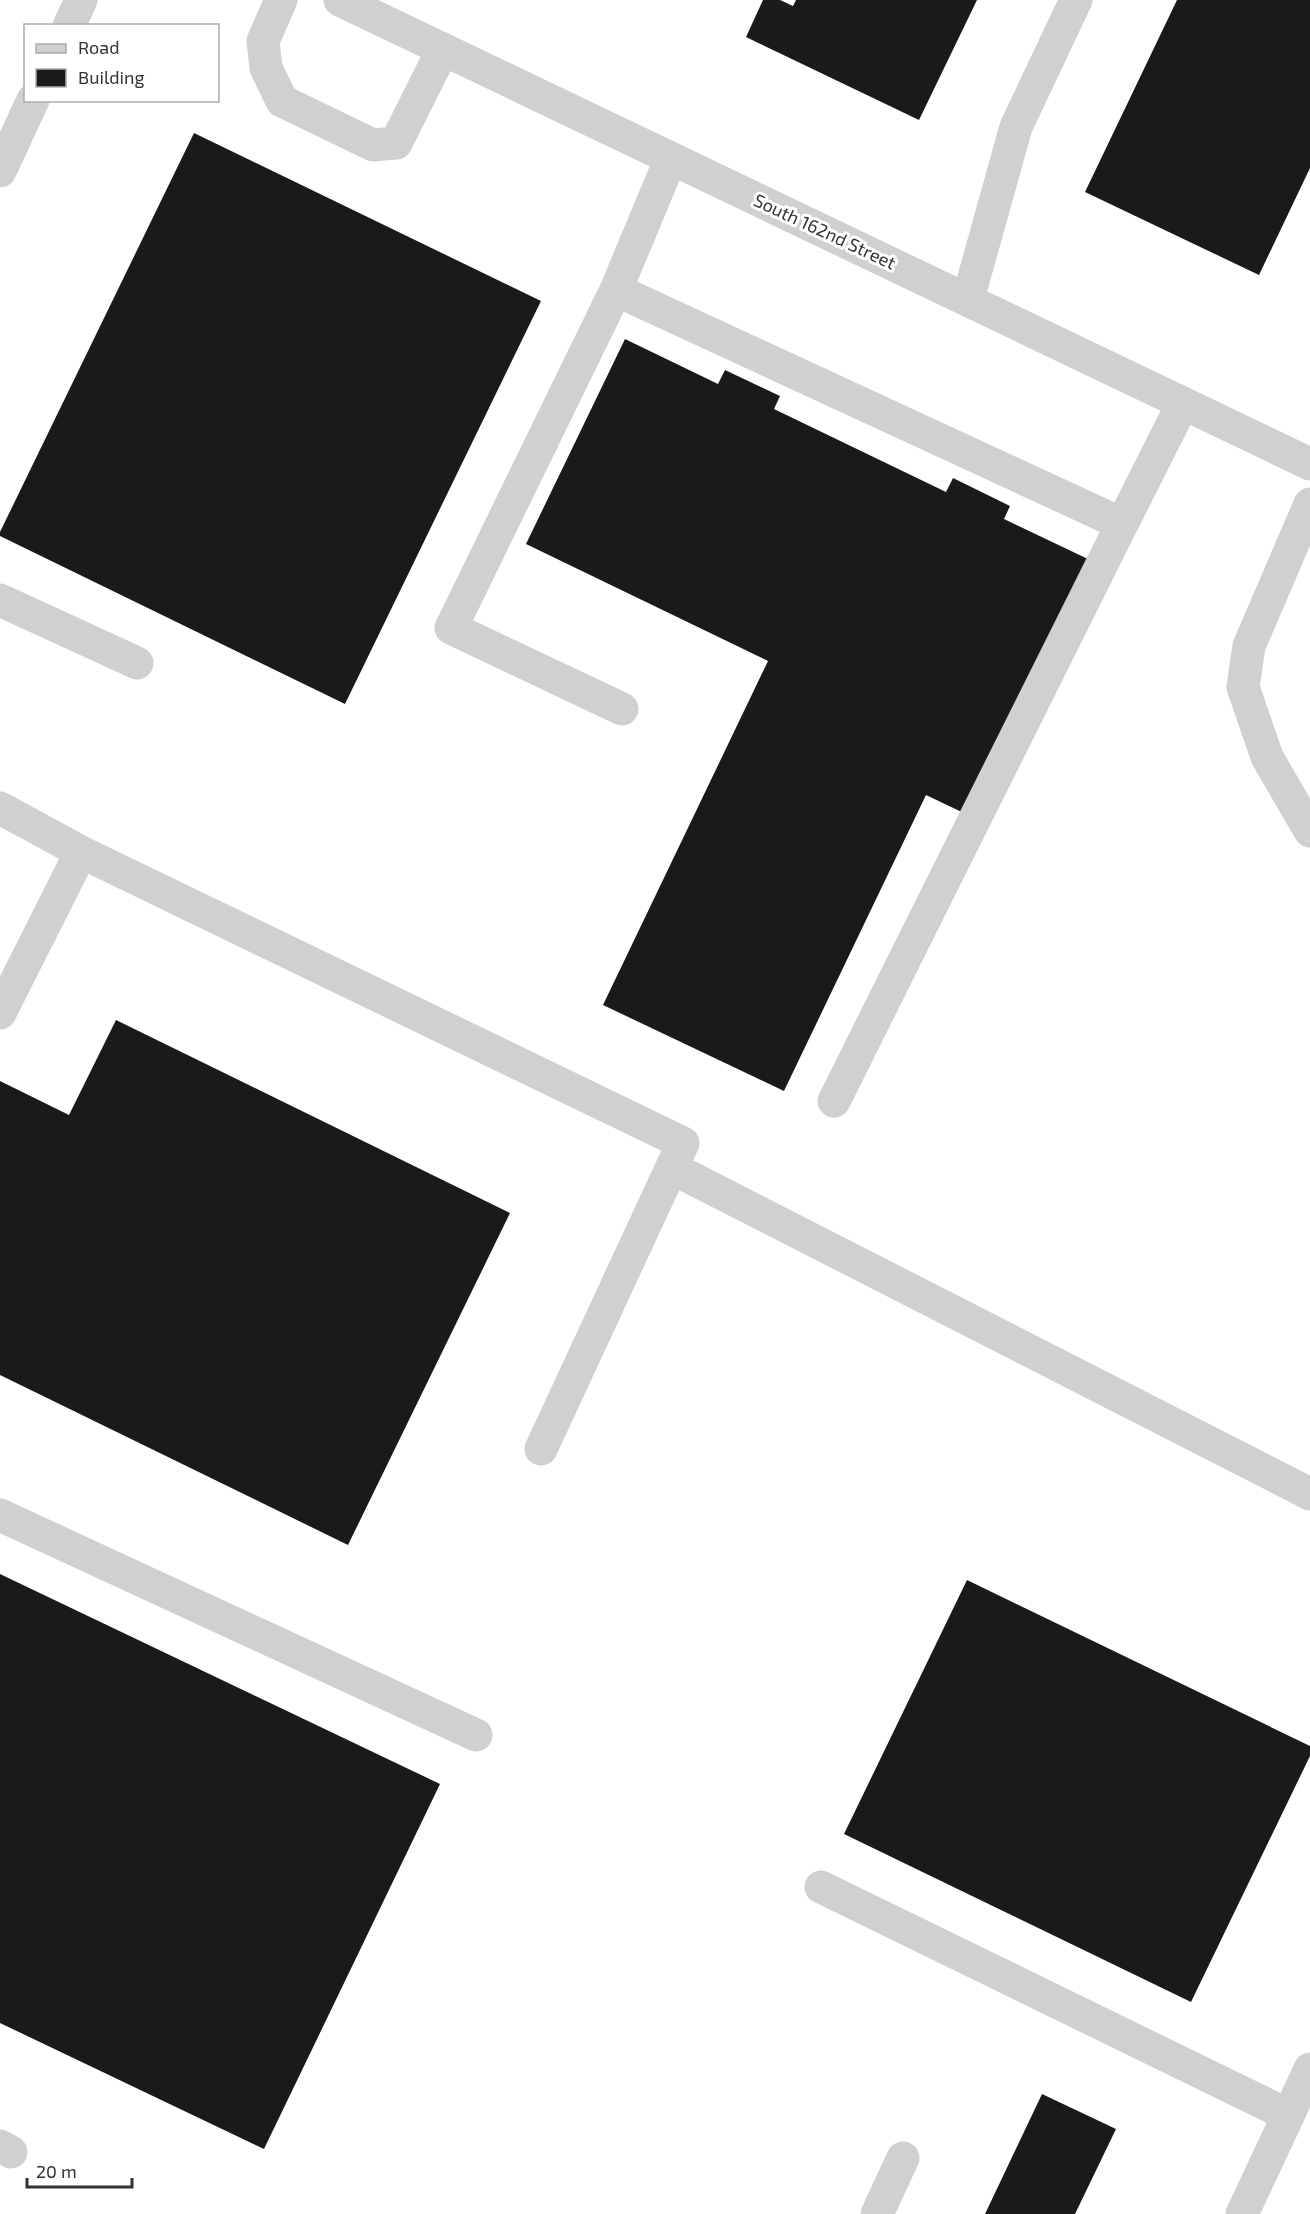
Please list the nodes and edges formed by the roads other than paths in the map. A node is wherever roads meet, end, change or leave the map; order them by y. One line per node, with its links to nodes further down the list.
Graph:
1 (81, 0): 6 (street)
2 (281, 0): 7 (street)
3 (340, 0): 5 (street, South 162nd Street)
4 (1076, 0): 12 (street)
5 (390, 11): 7 (street, South 162nd Street)
6 (70, 24)
7 (443, 49): 9 (street, South 162nd Street)
8 (32, 102): 10 (street)
9 (671, 158): 11 (street); 12 (street, South 162nd Street)
10 (0, 171)
11 (616, 290): 16 (street); 19 (street)
12 (968, 299): 13 (street, South 162nd Street)
13 (1183, 403): 14 (street, South 162nd Street); 16 (street)
14 (1310, 464)
15 (1310, 504): 21 (street)
16 (1122, 524): 24 (street)
17 (0, 600): 18 (street)
18 (137, 663)
19 (622, 709)
20 (0, 808): 22 (street)
21 (1310, 831)
22 (81, 852): 23 (street); 25 (street)
23 (0, 1013)
24 (834, 1101)
25 (672, 1168): 26 (street); 27 (street)
26 (541, 1449)
27 (1310, 1494)
28 (0, 1515): 29 (street)
29 (476, 1736)
30 (821, 1887): 32 (street)
31 (1310, 2069): 32 (street)
32 (1288, 2115): 35 (street)
33 (903, 2158): 34 (street)
34 (877, 2214)
35 (1242, 2214)

